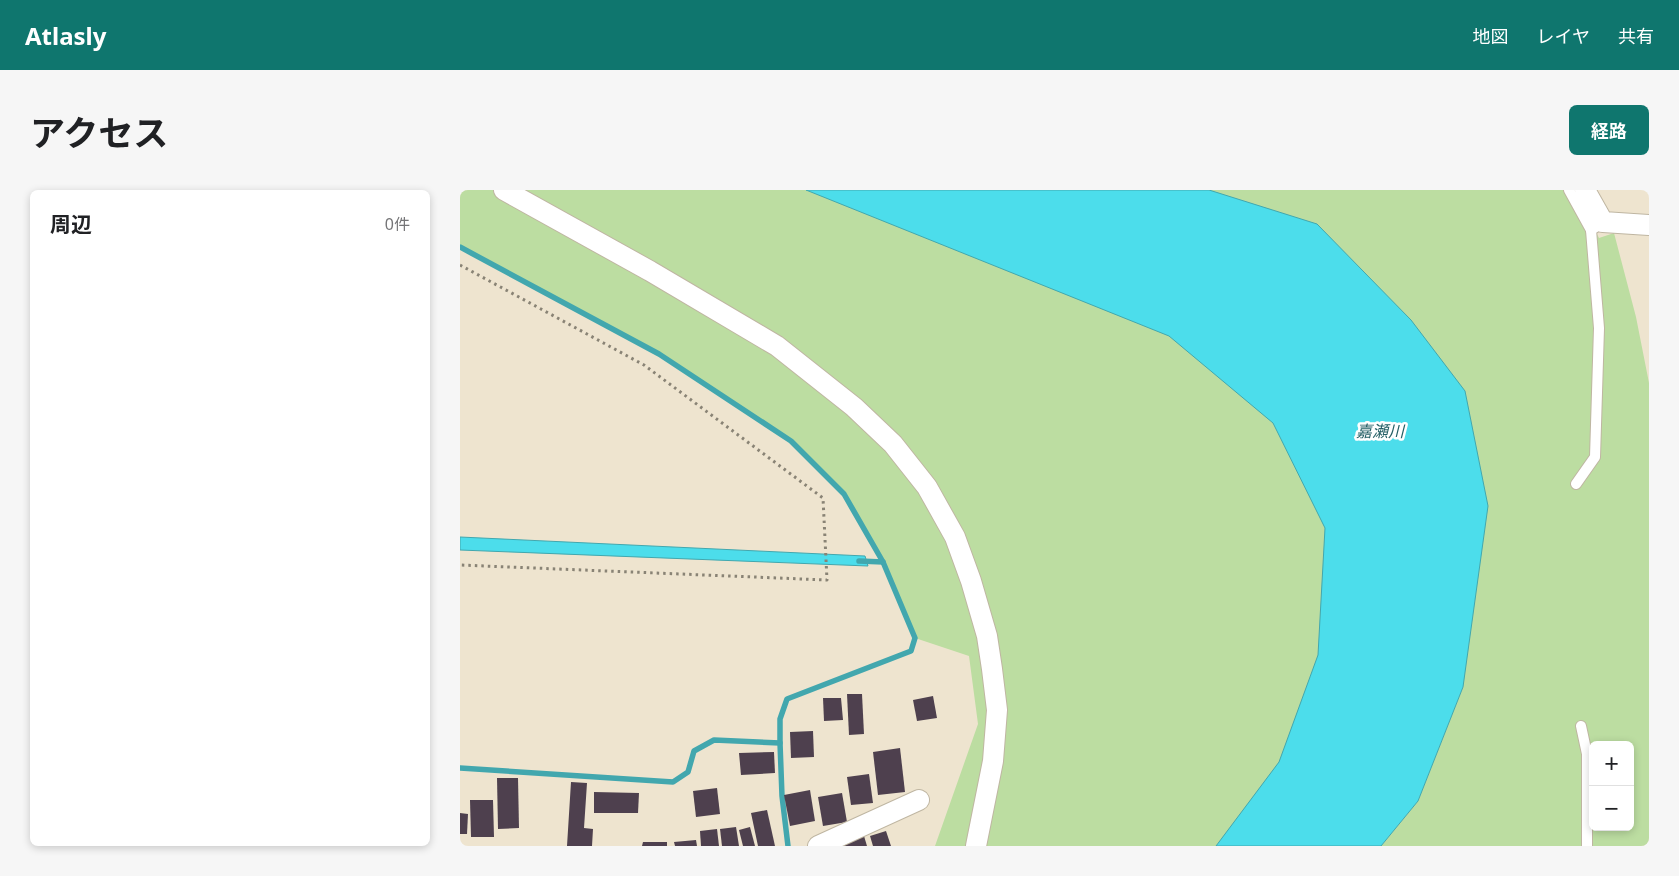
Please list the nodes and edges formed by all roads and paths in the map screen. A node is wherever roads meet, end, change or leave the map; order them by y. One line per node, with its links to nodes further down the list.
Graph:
1 (504, 190): 12 (street)
2 (1568, 190): 5 (lane)
3 (1585, 190): 5 (street)
4 (1649, 225): 5 (street)
5 (1597, 226): 7 (lane)
6 (460, 266): 8 (path)
7 (1576, 484)
8 (460, 565)
9 (1581, 726): 13 (lane)
10 (919, 800): 11 (street)
11 (818, 846)
12 (976, 846)
13 (1588, 846)

